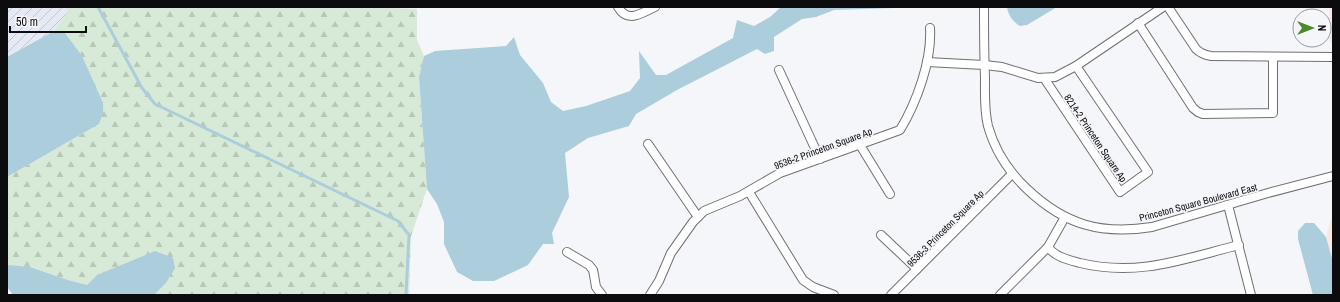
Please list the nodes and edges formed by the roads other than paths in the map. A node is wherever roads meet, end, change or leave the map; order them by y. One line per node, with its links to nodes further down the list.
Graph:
1 (618, 7): 2 (street)
2 (655, 7)
3 (984, 7): 11 (street, Princeton Square Boulevard East)
4 (1163, 7): 6 (street)
5 (1168, 7): 8 (street)
6 (1138, 24): 8 (street); 12 (street)
7 (930, 28): 10 (street, 9536-2 Princeton Square Ap)
8 (1273, 56): 9 (street)
9 (1333, 57)
10 (927, 62): 11 (street); 16 (street, 9536-2 Princeton Square Ap)
11 (984, 65): 14 (street); 18 (street, Princeton Square Boulevard East)
12 (1076, 66): 14 (street); 14 (street, 8214-2 Princeton Square Ap)
13 (779, 70): 17 (street)
14 (1044, 78)
15 (648, 144): 23 (street)
16 (860, 145): 17 (street, 9536-2 Princeton Square Ap); 21 (street)
17 (820, 159): 20 (street, 9536-2 Princeton Square Ap)
18 (1012, 174): 24 (street, Princeton Square Boulevard East); 29 (street, 9536-3 Princeton Square Ap)
19 (1333, 176): 22 (street, Princeton Square Boulevard East)
20 (749, 192): 23 (street, 9536-2 Princeton Square Ap); 32 (street)
21 (890, 194)
22 (1228, 205): 24 (street, Princeton Square Boulevard East); 26 (street)
23 (698, 216): 31 (street, 9536-2 Princeton Square Ap)
24 (1064, 217): 27 (street)
25 (881, 235): 29 (street)
26 (1239, 245): 27 (street); 35 (street)
27 (1048, 247): 34 (street)
28 (567, 252): 30 (street)
29 (917, 269): 33 (street, 9536-3 Princeton Square Ap)
30 (602, 295)
31 (650, 295)
32 (834, 295)
33 (891, 295)
34 (1000, 295)
35 (1250, 295)

